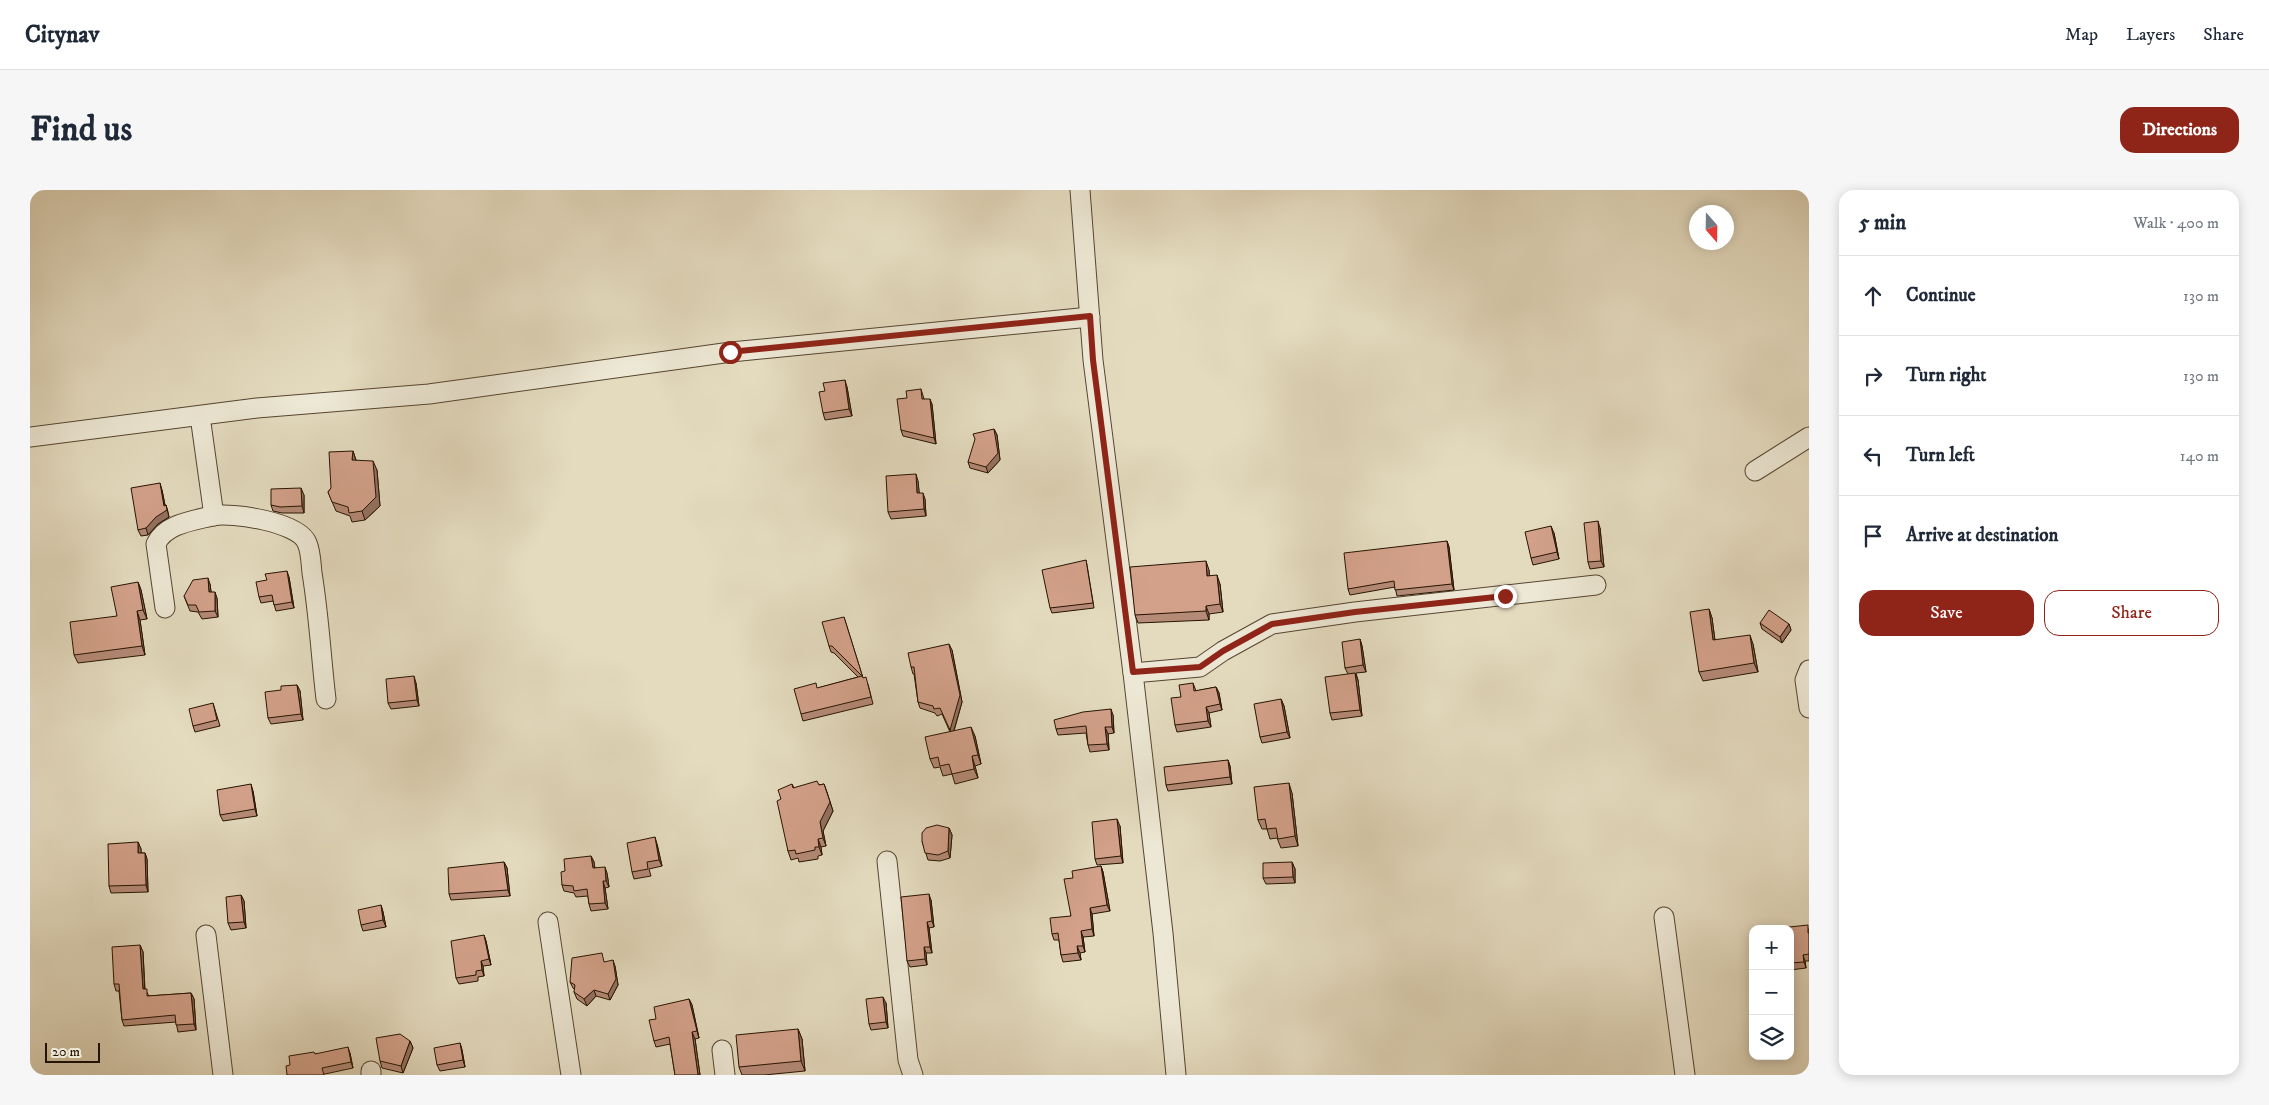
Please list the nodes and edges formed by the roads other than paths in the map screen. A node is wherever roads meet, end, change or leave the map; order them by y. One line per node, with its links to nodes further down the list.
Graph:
1 (1080, 190): 2 (street)
2 (1090, 316): 3 (street); 11 (street)
3 (200, 416): 4 (street); 7 (street)
4 (30, 437)
5 (1809, 437): 6 (street)
6 (1755, 471)
7 (214, 516): 9 (street); 12 (street)
8 (1596, 585): 11 (street)
9 (166, 608)
10 (1809, 670): 13 (street)
11 (1133, 672): 23 (street)
12 (326, 699)
13 (1809, 708)
14 (887, 861): 22 (street)
15 (1664, 916): 24 (street)
16 (548, 922): 20 (street)
17 (206, 936): 19 (street)
18 (722, 1050): 21 (street)
19 (223, 1075)
20 (571, 1075)
21 (725, 1075)
22 (913, 1075)
23 (1176, 1075)
24 (1685, 1075)

